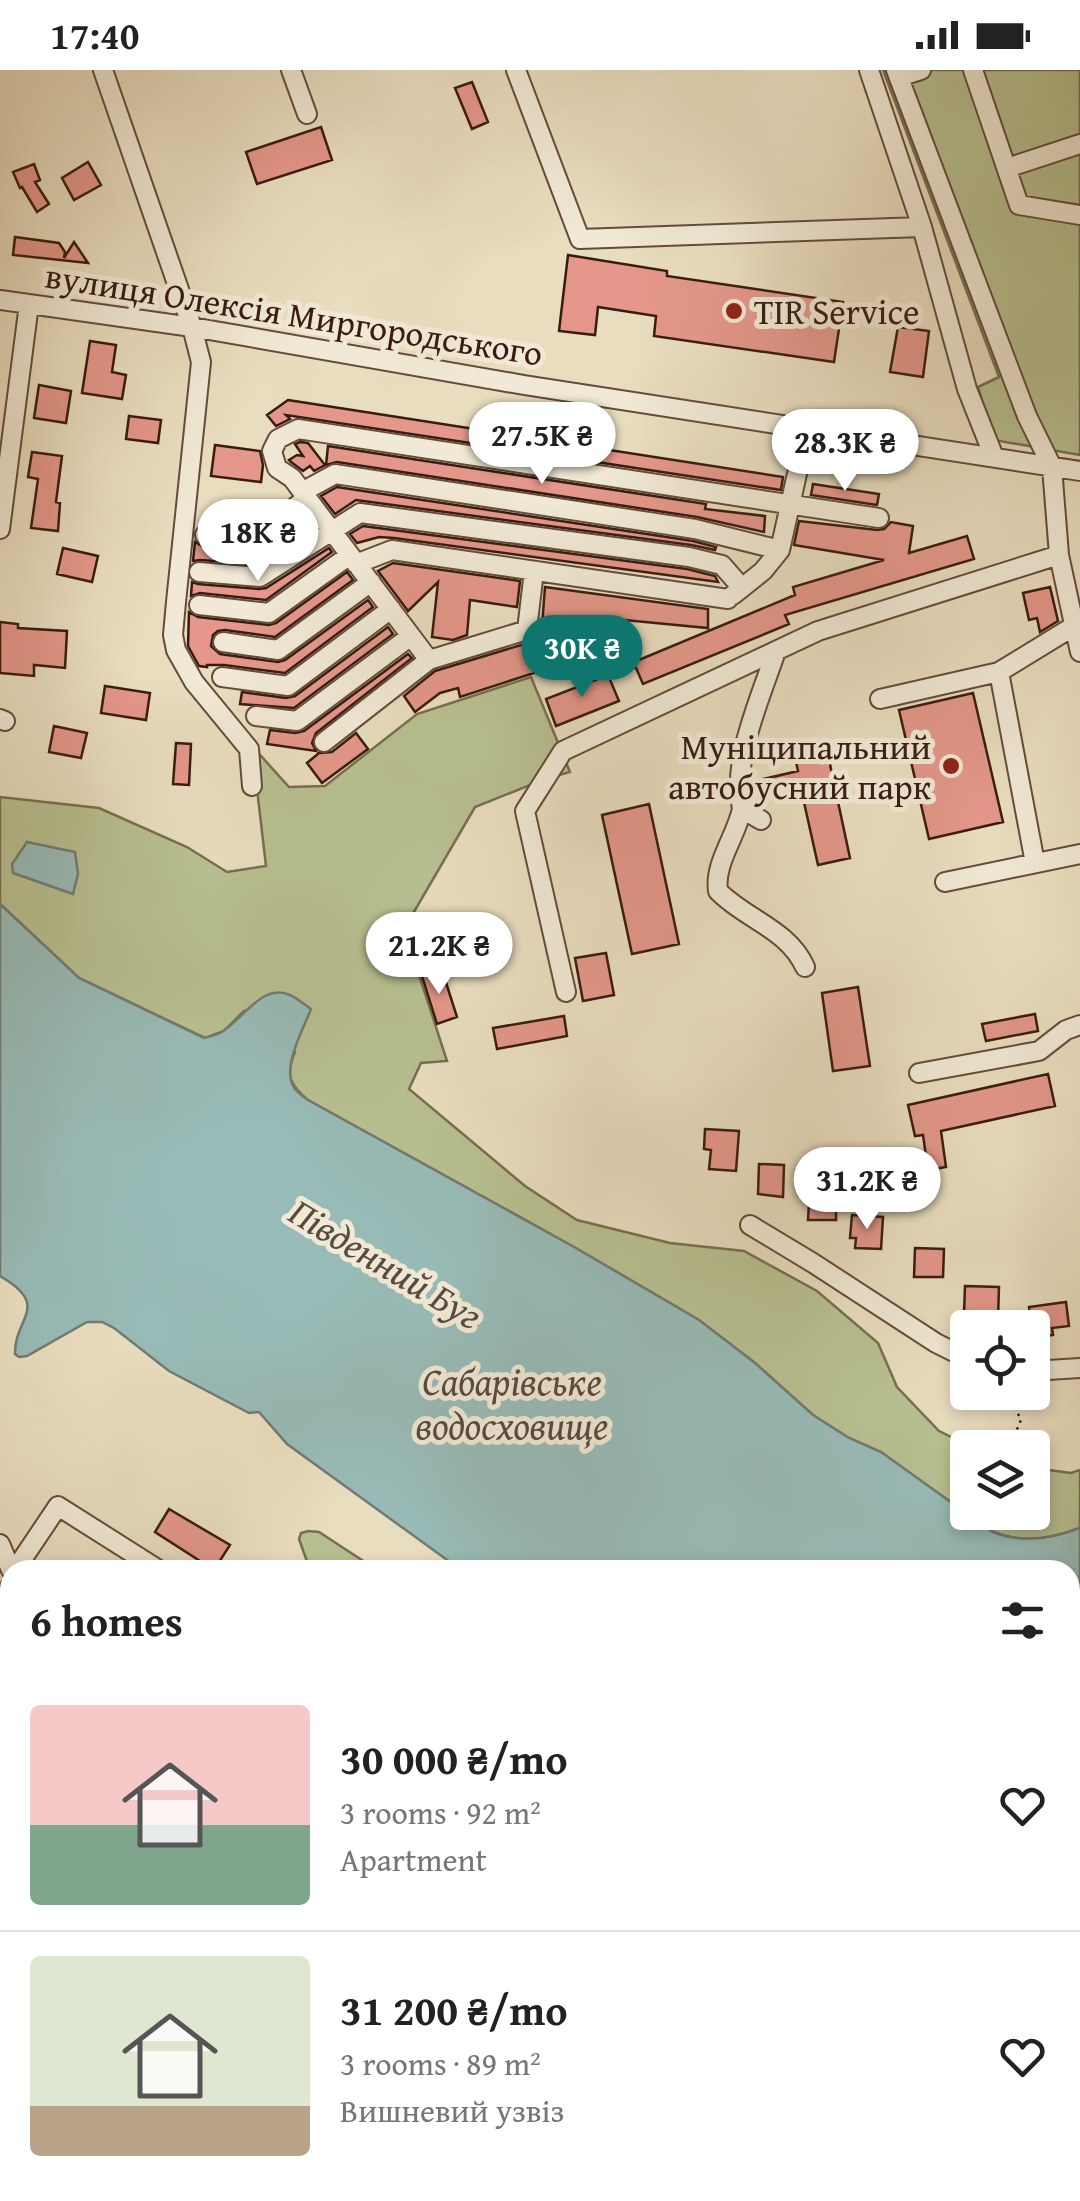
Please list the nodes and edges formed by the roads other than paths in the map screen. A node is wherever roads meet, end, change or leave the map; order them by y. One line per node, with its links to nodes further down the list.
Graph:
1 (104, 70): 15 (street)
2 (291, 70): 8 (street)
3 (868, 70): 12 (street)
4 (921, 70): 7 (street)
5 (973, 70): 10 (street)
6 (519, 71): 12 (street)
7 (898, 74): 18 (street)
8 (306, 114)
9 (1080, 144): 10 (street)
10 (1007, 168): 11 (street)
11 (1080, 215)
12 (922, 227): 17 (street)
13 (0, 300): 14 (street, вулиця Олексія Миргородського)
14 (29, 304): 15 (street, вулиця Олексія Миргородського); 23 (street)
15 (192, 328): 16 (street, вулиця Олексія Миргородського); 46 (street)
16 (808, 428): 17 (street, вулиця Олексія Миргородського); 21 (street)
17 (994, 458): 18 (street, вулиця Олексія Миргородського)
18 (1052, 466): 19 (street, вулиця Олексія Миргородського); 27 (street)
19 (1080, 471)
20 (305, 495): 21 (street); 24 (street); 25 (street); 26 (street)
21 (790, 505): 22 (street); 26 (street)
22 (879, 518)
23 (0, 528)
24 (332, 531): 28 (street); 30 (street); 32 (street)
25 (204, 535)
26 (780, 550): 32 (street)
27 (1059, 555): 35 (street); 38 (street)
28 (353, 559): 29 (street); 31 (street); 33 (street)
29 (534, 571): 32 (street); 40 (street)
30 (199, 572)
31 (370, 582): 34 (street); 37 (street)
32 (729, 598)
33 (198, 606)
34 (390, 609): 36 (street); 42 (street)
35 (1074, 626): 39 (street); 41 (street)
36 (411, 636): 40 (street); 44 (street)
37 (223, 642)
38 (776, 651): 47 (street); 53 (street)
39 (1080, 652)
40 (429, 660): 45 (street)
41 (1000, 672): 43 (street); 50 (street)
42 (222, 677)
43 (880, 699)
44 (256, 716)
45 (324, 742)
46 (252, 786)
47 (742, 809): 48 (street); 52 (street)
48 (761, 820)
49 (1080, 854): 50 (street)
50 (1035, 863): 51 (street)
51 (945, 882)
52 (805, 967)
53 (566, 992)
54 (1080, 1024): 55 (street)
55 (919, 1073)
56 (750, 1226): 57 (street)
57 (950, 1350)
58 (1080, 1368): 59 (street)
59 (1050, 1370)
60 (20, 1560): 61 (street)
61 (143, 1560)

